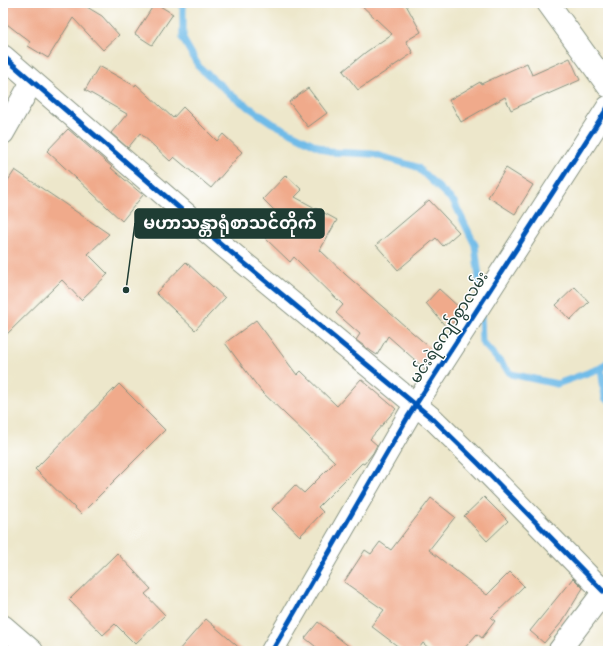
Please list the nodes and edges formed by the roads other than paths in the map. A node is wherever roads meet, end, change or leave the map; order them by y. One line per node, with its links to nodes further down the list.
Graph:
1 (548, 3): 4 (street)
2 (3, 56): 3 (street)
3 (32, 82): 6 (street); 7 (street)
4 (608, 86)
5 (608, 107): 7 (street, မင်းရဲကျော်စွာလမ်း)
6 (3, 133)
7 (415, 406): 8 (street); 11 (street, မင်းရဲကျော်စွာလမ်း)
8 (606, 588): 12 (street)
9 (3, 626): 10 (street)
10 (32, 651)
11 (272, 651)
12 (559, 651)

